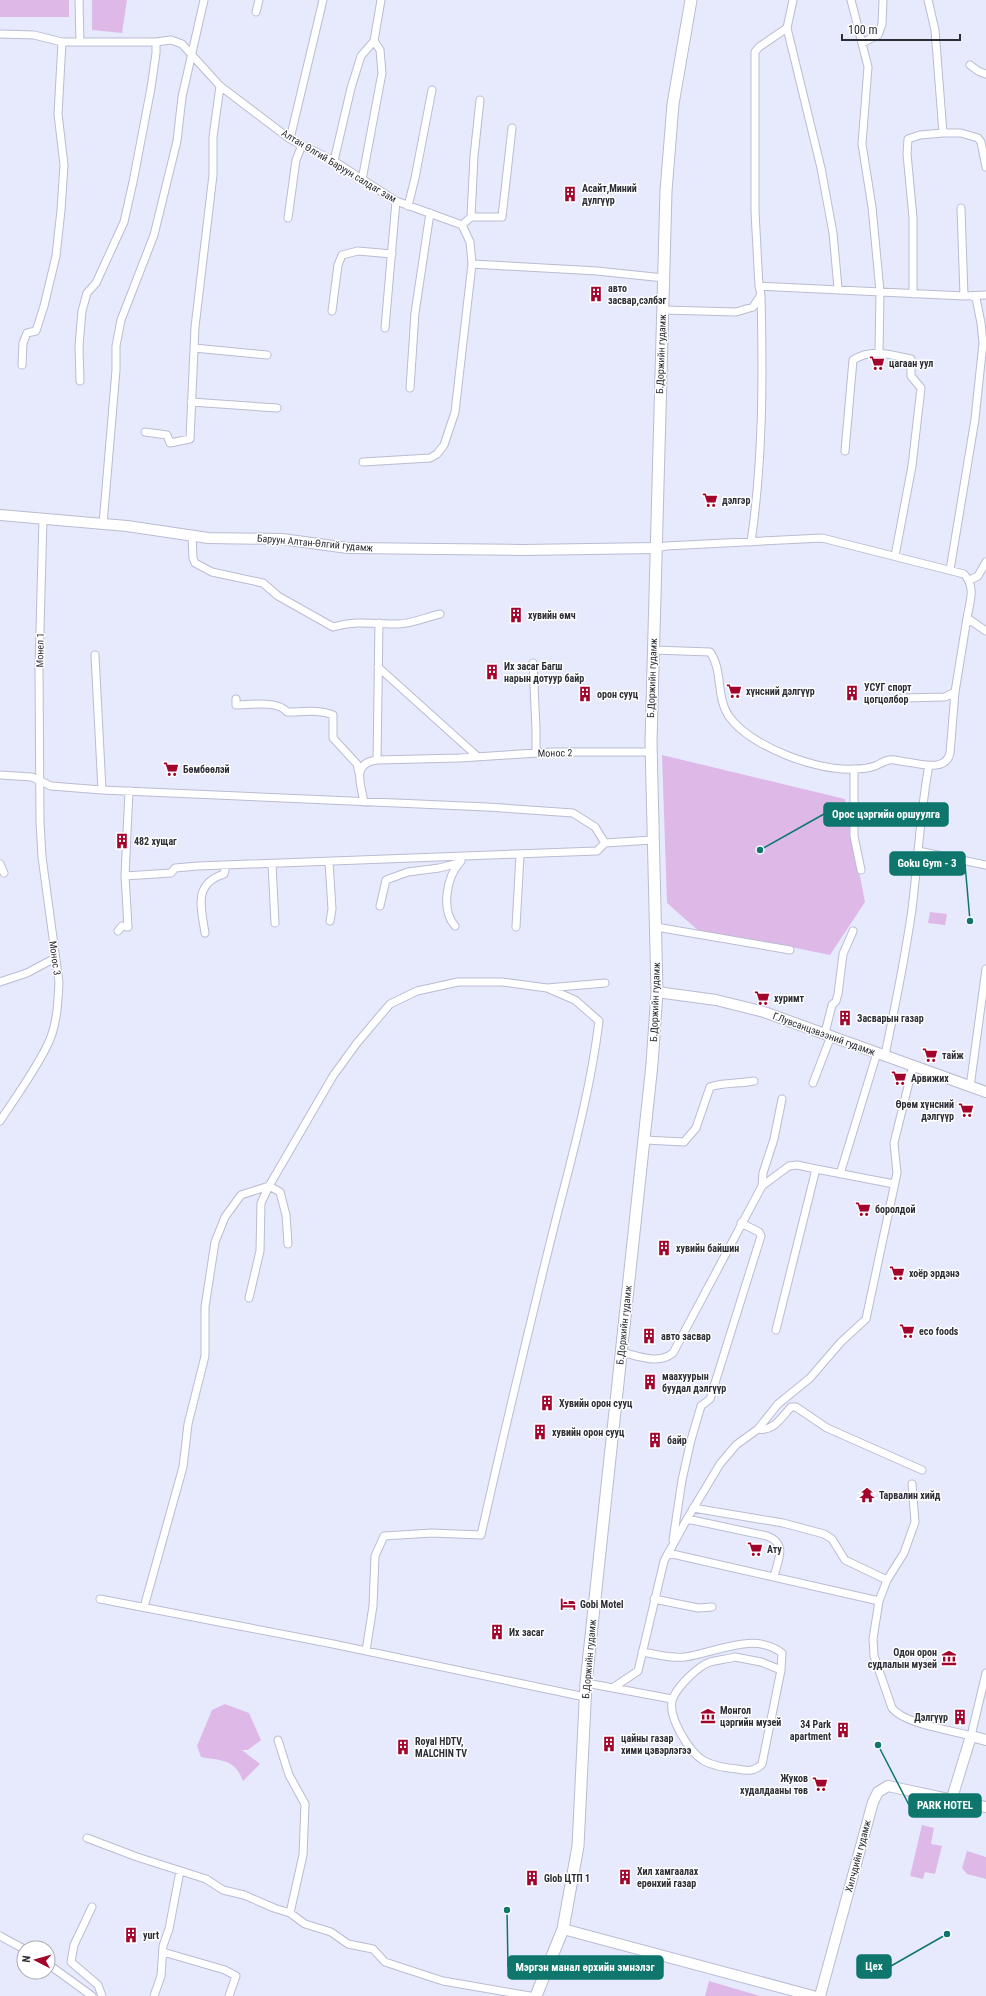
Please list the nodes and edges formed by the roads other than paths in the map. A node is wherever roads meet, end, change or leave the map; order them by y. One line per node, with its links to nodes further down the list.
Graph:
1 (79, 0): 16 (street)
2 (204, 0): 19 (street)
3 (259, 0): 11 (street)
4 (323, 0): 27 (street)
5 (381, 0): 14 (street)
6 (691, 0): 41 (main road, Б.Доржийн гудамж)
7 (793, 0): 12 (street)
8 (852, 0): 18 (street)
9 (883, 0): 18 (street)
10 (928, 0): 26 (street)
11 (256, 12)
12 (787, 28): 42 (street); 43 (street)
13 (0, 34): 15 (street, Алтан Өлгий Баруун салдаг зам)
14 (374, 41): 29 (street); 31 (street)
15 (62, 42): 16 (street, Алтан Өлгий Баруун салдаг зам); 55 (street)
16 (80, 42): 17 (street, Алтан Өлгий Баруун салдаг зам)
17 (156, 42): 19 (street, Алтан Өлгий Баруун салдаг зам); 56 (street)
18 (862, 44): 44 (street)
19 (192, 55): 22 (street, Алтан Өлгий Баруун салдаг зам); 65 (street)
20 (970, 65): 21 (street)
21 (986, 74)
22 (220, 86): 27 (street, Алтан Өлгий Баруун салдаг зам); 52 (street)
23 (432, 90): 33 (street)
24 (480, 100): 36 (street)
25 (512, 128): 36 (street)
26 (942, 133): 30 (street); 45 (street)
27 (290, 139): 28 (street, Алтан Өлгий Баруун салдаг зам)
28 (302, 145): 29 (street, Алтан Өлгий Баруун салдаг зам); 37 (street)
29 (334, 161): 31 (street, Алтан Өлгий Баруун салдаг зам)
30 (986, 167)
31 (362, 180): 32 (street, Алтан Өлгий Баруун салдаг зам)
32 (396, 201): 33 (street, Алтан Өлгий Баруун салдаг зам); 39 (street)
33 (408, 206): 35 (street, Алтан Өлгий Баруун салдаг зам)
34 (961, 208): 48 (street)
35 (430, 213): 38 (street, Алтан Өлгий Баруун салдаг зам); 57 (street)
36 (471, 217): 38 (street)
37 (288, 218)
38 (462, 225): 40 (street)
39 (392, 254): 50 (street); 51 (street)
40 (472, 264): 41 (street); 62 (street)
41 (664, 278): 49 (main road, Б.Доржийн гудамж)
42 (759, 286): 43 (street); 46 (street)
43 (838, 288): 44 (street)
44 (880, 291): 45 (street); 53 (street)
45 (913, 294): 48 (street)
46 (761, 295): 49 (street); 67 (street)
47 (986, 295): 48 (street)
48 (968, 296): 71 (street)
49 (663, 310): 68 (main road, Б.Доржийн гудамж)
50 (332, 311)
51 (386, 328)
52 (194, 348): 54 (street); 58 (street)
53 (879, 352): 61 (street); 69 (street)
54 (267, 355)
55 (22, 365)
56 (80, 381)
57 (410, 388)
58 (191, 402): 59 (street); 60 (street)
59 (277, 408)
60 (145, 432)
61 (845, 451)
62 (363, 462)
63 (0, 515): 64 (street, Баруун Алтан-Өлгий гудамж)
64 (43, 518): 65 (street, Баруун Алтан-Өлгий гудамж); 92 (street, Монел 1)
65 (102, 524): 66 (street, Баруун Алтан-Өлгий гудамж)
66 (192, 536): 68 (street, Баруун Алтан-Өлгий гудамж); 75 (street)
67 (751, 542): 68 (street); 69 (street)
68 (656, 548): 77 (main road, Б.Доржийн гудамж)
69 (895, 556): 71 (street)
70 (986, 562): 72 (street)
71 (950, 570): 72 (street)
72 (970, 580): 74 (street)
73 (440, 614): 75 (street)
74 (967, 618): 76 (street); 81 (street)
75 (379, 623): 80 (street)
76 (986, 631)
77 (654, 650): 84 (main road, Б.Доржийн гудамж); 89 (street)
78 (95, 655): 93 (street)
79 (533, 663): 85 (street)
80 (378, 666): 86 (street); 87 (street)
81 (955, 692): 82 (street); 88 (street)
82 (902, 698)
83 (236, 699): 90 (street)
84 (651, 752): 85 (street, Монос 2); 96 (main road, Б.Доржийн гудамж)
85 (536, 753): 86 (street, Монос 2)
86 (478, 757): 87 (street, Монос 2)
87 (377, 760): 90 (street)
88 (929, 765): 89 (street); 98 (street)
89 (854, 769): 107 (street)
90 (359, 773): 95 (street)
91 (0, 774): 92 (street)
92 (40, 782): 93 (street); 120 (street, Монос 3)
93 (102, 790): 94 (street)
94 (129, 791): 95 (street); 109 (street)
95 (364, 802): 97 (street)
96 (652, 840): 97 (street); 115 (main road, Б.Доржийн гудамж)
97 (605, 843): 99 (street)
98 (918, 851): 106 (street); 127 (street)
99 (520, 855): 100 (street); 114 (street)
100 (465, 857): 101 (street); 102 (street)
101 (329, 862): 104 (street); 111 (street)
102 (459, 863): 110 (street); 113 (street)
103 (0, 864): 108 (street)
104 (272, 864): 105 (street); 112 (street)
105 (226, 865): 109 (street); 118 (street)
106 (986, 865)
107 (861, 870)
108 (4, 873)
109 (124, 876): 116 (street)
110 (380, 906)
111 (330, 921)
112 (275, 923)
113 (455, 926)
114 (516, 927)
115 (656, 928): 119 (street); 125 (main road, Б.Доржийн гудамж)
116 (118, 930)
117 (852, 931): 126 (street)
118 (205, 933)
119 (790, 950)
120 (55, 958): 122 (street); 134 (street, Монос 3)
121 (986, 969): 131 (street)
122 (0, 982)
123 (605, 983): 124 (street)
124 (547, 988): 139 (street); 160 (street)
125 (657, 992): 126 (street, Г.Лувсанцэвээний гудамж); 135 (main road, Б.Доржийн гудамж)
126 (828, 1035): 127 (street, Г.Лувсанцэвээний гудамж); 130 (street)
127 (881, 1054): 128 (street, Г.Лувсанцэвээний гудамж); 137 (street)
128 (913, 1066): 131 (street, Г.Лувсанцэвээний гудамж); 138 (street)
129 (754, 1081): 135 (street)
130 (813, 1083)
131 (970, 1087): 132 (street, Г.Лувсанцэвээний гудамж)
132 (986, 1092)
133 (782, 1099): 140 (street)
134 (0, 1121)
135 (645, 1140): 145 (main road, Б.Доржийн гудамж)
136 (816, 1169): 137 (street); 140 (street); 144 (street)
137 (840, 1174): 138 (street)
138 (894, 1184): 146 (street)
139 (269, 1186): 142 (street); 143 (street); 158 (street)
140 (762, 1186): 141 (street)
141 (741, 1223): 145 (street); 151 (street)
142 (288, 1244)
143 (249, 1298)
144 (776, 1330)
145 (621, 1352): 164 (main road, Б.Доржийн гудамж)
146 (758, 1429): 147 (street); 149 (street)
147 (922, 1470)
148 (912, 1484): 154 (street)
149 (693, 1508): 150 (street); 154 (street)
150 (687, 1519): 151 (street); 153 (street)
151 (672, 1545): 152 (street)
152 (668, 1552): 153 (street); 155 (street)
153 (774, 1577): 157 (street)
154 (887, 1580): 157 (street)
155 (654, 1598): 159 (street); 161 (street)
156 (100, 1599): 158 (street)
157 (879, 1601): 168 (street)
158 (144, 1607): 160 (street)
159 (712, 1607)
160 (366, 1651): 166 (street)
161 (642, 1652): 162 (street); 165 (street)
162 (781, 1670): 167 (street); 167 (street)
163 (986, 1673): 168 (street)
164 (586, 1683): 165 (street); 166 (main road, Б.Доржийн гудамж)
165 (614, 1687): 167 (street)
166 (585, 1697): 177 (main road, Б.Доржийн гудамж)
167 (672, 1699)
168 (971, 1736): 170 (street); 171 (street)
169 (278, 1740): 176 (street)
170 (986, 1740)
171 (952, 1798): 172 (street, Хилчдийн гудамж); 189 (street, Хилчдийн гудамж)
172 (986, 1807)
173 (87, 1838): 174 (street)
174 (180, 1871): 176 (street); 180 (street)
175 (92, 1907): 183 (street)
176 (290, 1913): 186 (street)
177 (563, 1929): 187 (main road, Б.Доржийн гудамж); 188 (street)
178 (0, 1936): 179 (street)
179 (16, 1945)
180 (162, 1952): 184 (street); 185 (street)
181 (56, 1970): 182 (street)
182 (92, 1996)
183 (102, 1996)
184 (154, 1996)
185 (229, 1996)
186 (530, 1996)
187 (536, 1996)
188 (813, 1996)
189 (820, 1996)

